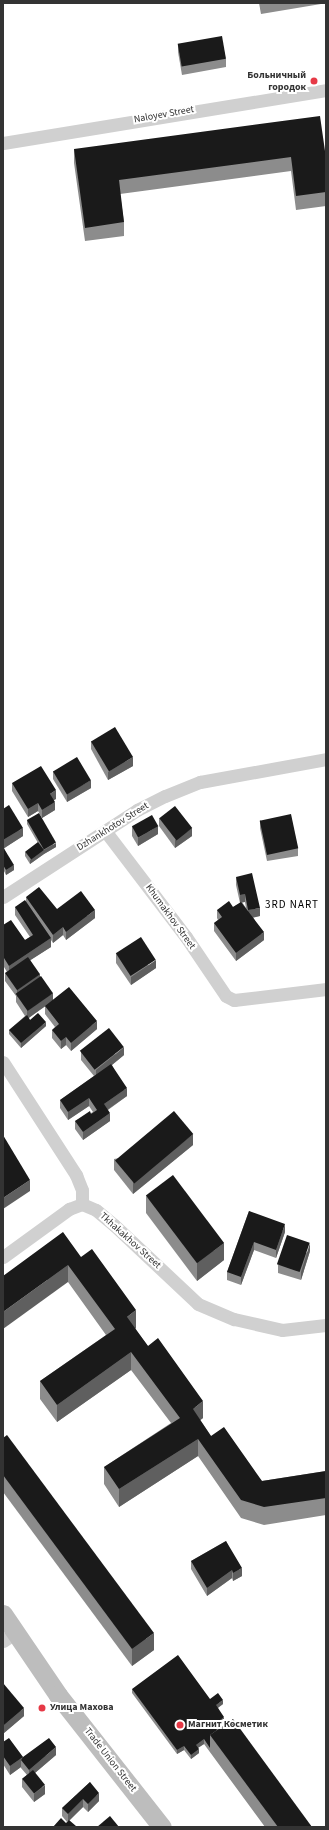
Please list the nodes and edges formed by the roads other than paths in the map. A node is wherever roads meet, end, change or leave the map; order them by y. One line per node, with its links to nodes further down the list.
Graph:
1 (326, 90): 2 (street, Naloyev Street)
2 (3, 143)
3 (326, 759): 4 (street, Dzhankhotov Street)
4 (106, 832): 5 (street, Dzhankhotov Street); 6 (street, Khumakhov Street)
5 (3, 897)
6 (326, 989)
7 (3, 1062): 8 (street)
8 (82, 1204): 9 (street); 10 (street, Tkhakakhov Street)
9 (3, 1257)
10 (326, 1325)
11 (3, 1614): 12 (street, Trade Union Street)
12 (9, 1637): 13 (street, Trade Union Street)
13 (162, 1827)

